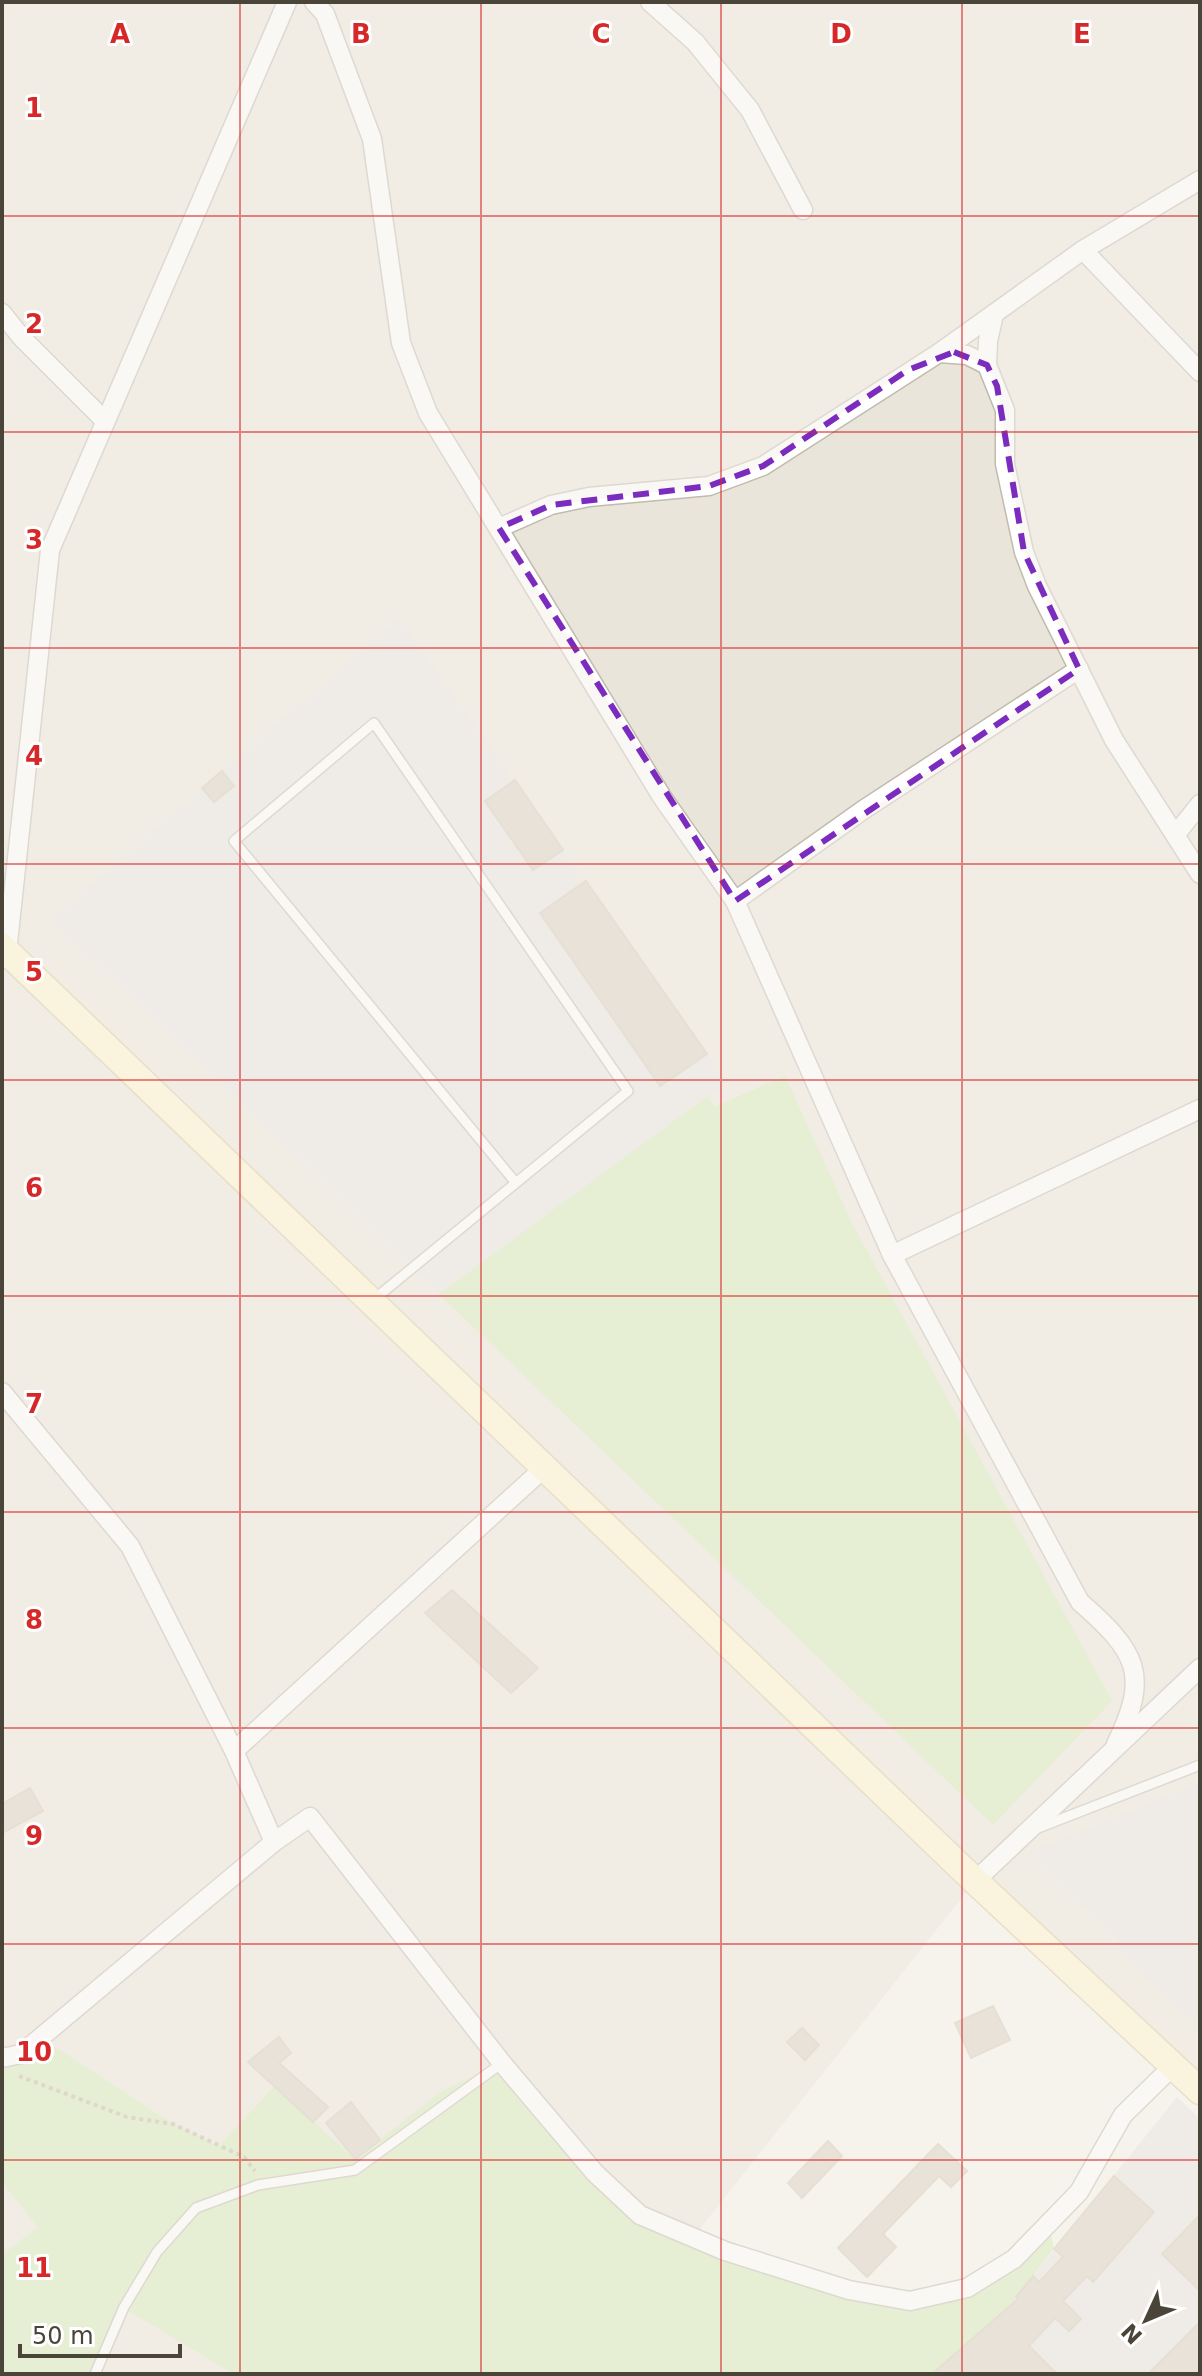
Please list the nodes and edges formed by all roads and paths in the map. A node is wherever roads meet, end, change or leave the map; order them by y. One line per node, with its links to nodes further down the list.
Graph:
1 (287, 2): 12 (street)
2 (314, 2): 13 (street)
3 (650, 2): 5 (street)
4 (1200, 180): 6 (street)
5 (803, 210)
6 (1083, 250): 8 (street); 11 (street)
7 (2, 313): 12 (street)
8 (994, 314): 9 (street); 10 (street)
9 (939, 353): 10 (street); 13 (street)
10 (987, 365): 14 (street)
11 (1200, 372)
12 (105, 421): 19 (street)
13 (499, 528): 18 (street)
14 (1079, 669): 16 (street); 18 (street)
15 (1200, 804): 16 (street)
16 (1176, 834): 17 (street)
17 (1200, 874)
18 (735, 901): 22 (street)
19 (4, 953): 23 (street)
20 (1200, 1109): 22 (street)
21 (516, 1183): 21 (lane); 23 (lane)
22 (892, 1255): 27 (street)
23 (371, 1301): 25 (street)
24 (2, 1392): 28 (street)
25 (544, 1468): 28 (street); 32 (street)
26 (1200, 1668): 27 (street)
27 (1116, 1744): 30 (street)
28 (234, 1751): 31 (street)
29 (1200, 1765): 30 (lane)
30 (1027, 1832): 32 (street)
31 (274, 1842): 33 (street); 34 (street)
32 (975, 1881): 35 (street)
33 (2, 2058)
34 (502, 2063): 35 (street); 38 (lane)
35 (1173, 2066): 37 (street)
36 (14, 2073): 38 (path)
37 (1200, 2091)
38 (258, 2185): 39 (lane)
39 (95, 2374)

